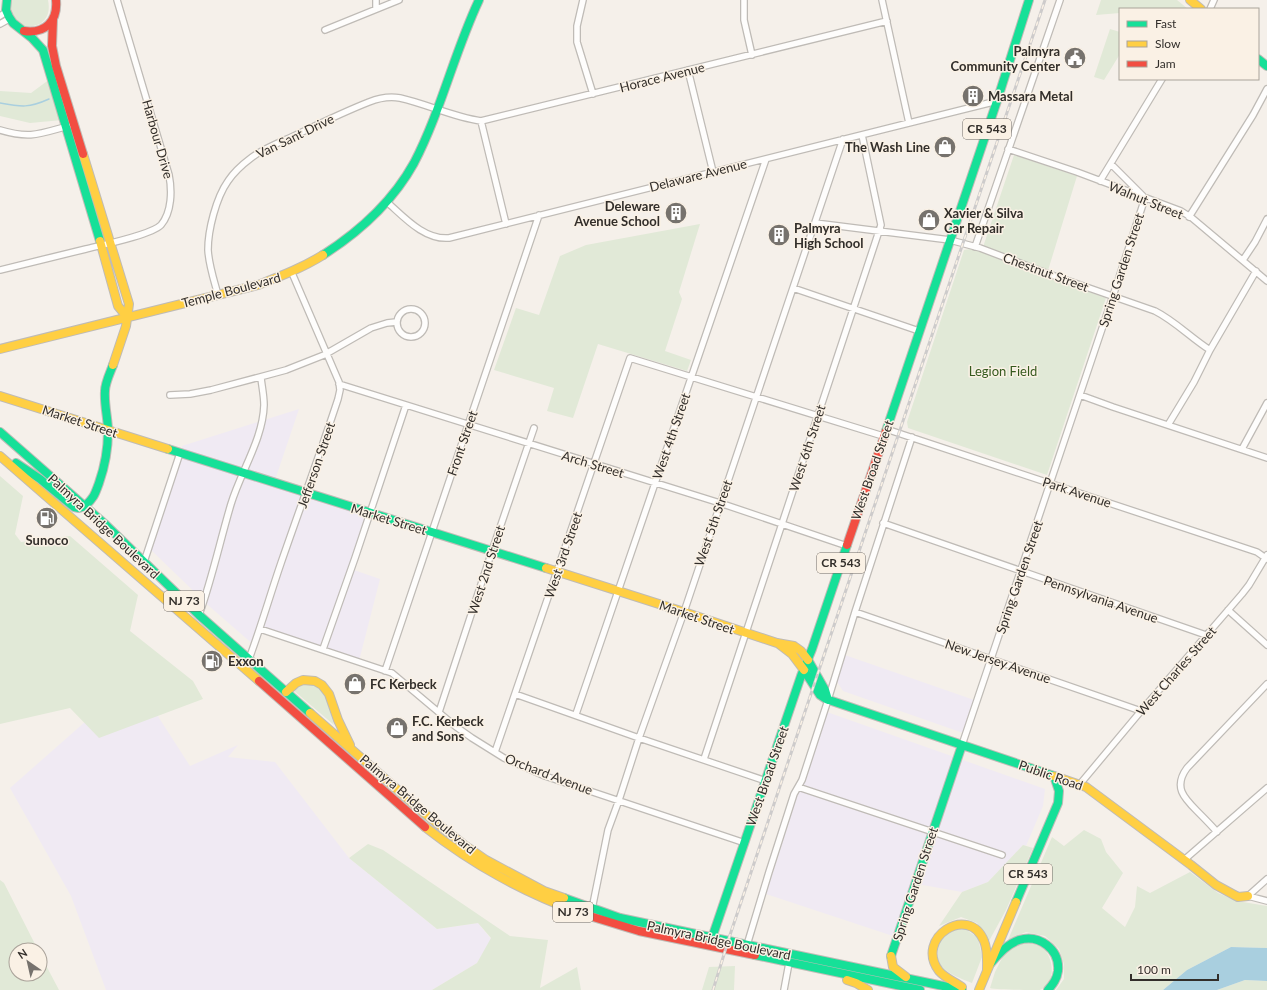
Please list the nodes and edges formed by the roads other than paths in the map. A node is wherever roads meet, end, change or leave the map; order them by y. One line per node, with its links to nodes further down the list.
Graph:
1 (7, 0): 15 (main road)
2 (56, 0): 16 (main road)
3 (117, 0): 51 (street, Harbour Drive)
4 (376, 0): 14 (street)
5 (399, 0): 14 (street)
6 (479, 0): 30 (main road, Temple Boulevard)
7 (583, 0): 28 (street)
8 (744, 0): 21 (street)
9 (882, 0): 17 (street)
10 (1029, 0): 29 (main road, West Broad Street / CR 543)
11 (1060, 0): 37 (street)
12 (1190, 0): 13 (main road)
13 (1200, 8)
14 (376, 9): 20 (street)
15 (5, 16): 18 (street); 19 (main road)
16 (53, 19): 19 (main road); 23 (main road)
17 (887, 21): 21 (street, Horace Avenue); 32 (street)
18 (0, 24)
19 (21, 30): 23 (main road)
20 (325, 30)
21 (752, 55): 25 (street, Horace Avenue)
22 (1259, 59): 24 (main road)
23 (52, 66): 33 (main road)
24 (1267, 66)
25 (688, 70): 28 (street, Horace Avenue); 40 (street)
26 (1161, 80): 39 (street)
27 (1267, 89): 45 (street)
28 (593, 94): 31 (street, Horace Avenue)
29 (996, 101): 32 (street, Delaware Avenue); 50 (main road, West Broad Street / CR 543)
30 (437, 110): 31 (street, Horace Avenue); 43 (main road, Temple Boulevard); 59 (street, Van Sant Drive)
31 (481, 121): 48 (street)
32 (909, 123): 35 (street, Delaware Avenue)
33 (70, 126): 34 (street); 51 (main road)
34 (0, 130)
35 (862, 134): 36 (street, Delaware Avenue); 49 (street, West 6th Street)
36 (843, 139): 38 (street, Delaware Avenue); 47 (street, West 5th Street)
37 (1008, 149): 41 (street, Walnut Street); 52 (street)
38 (766, 158): 40 (street, Delaware Avenue); 69 (street, West 4th Street)
39 (1111, 164): 41 (street); 42 (street)
40 (713, 172): 44 (street, Delaware Avenue)
41 (1100, 181): 42 (street, Walnut Street)
42 (1144, 198): 45 (street, Walnut Street); 60 (street, Spring Garden Street)
43 (387, 202): 48 (street, Delaware Avenue); 56 (main road, Temple Boulevard)
44 (539, 215): 48 (street, Delaware Avenue); 79 (street, Front Street)
45 (1189, 216): 53 (street, Walnut Street)
46 (1267, 219): 53 (street)
47 (815, 223): 49 (street, Chestnut Street); 58 (street, West 5th Street)
48 (506, 224)
49 (879, 231): 50 (street, Chestnut Street); 61 (street, West 6th Street)
50 (950, 240): 52 (street, Chestnut Street); 64 (main road, West Broad Street / CR 543)
51 (106, 244): 54 (street, Harbour Drive); 62 (main road)
52 (975, 247): 60 (street, Chestnut Street)
53 (1243, 260): 55 (street, Walnut Street)
54 (0, 270)
55 (1256, 271): 57 (street, Walnut Street); 66 (street)
56 (292, 273): 59 (main road, Temple Boulevard); 67 (street, Jefferson Street)
57 (1267, 281)
58 (793, 288): 61 (street); 75 (street, West 5th Street)
59 (218, 295): 62 (main road, Temple Boulevard)
60 (1113, 296): 66 (street, Chestnut Street); 73 (street, Spring Garden Street)
61 (854, 308): 64 (street); 78 (street, West 6th Street)
62 (127, 317): 65 (main road, Temple Boulevard); 82 (main road)
63 (396, 322): 63 (street); 67 (street)
64 (919, 331): 84 (main road, West Broad Street / CR 543)
65 (0, 349)
66 (1210, 350): 80 (street)
67 (327, 353): 70 (street); 71 (street, Jefferson Street)
68 (630, 358): 69 (street, Park Avenue); 91 (street, West 3rd Street)
69 (691, 377): 75 (street, Park Avenue); 93 (street, West 4th Street)
70 (261, 378): 72 (street); 92 (street)
71 (339, 384): 77 (street, Arch Street); 95 (street, Jefferson Street)
72 (170, 395)
73 (1080, 395): 80 (street); 94 (street, Spring Garden Street)
74 (0, 396): 82 (main road, Market Street)
75 (756, 397): 78 (street, Park Avenue); 96 (street, West 5th Street)
76 (1267, 403): 87 (street)
77 (406, 405): 79 (street, Arch Street); 98 (street)
78 (818, 416): 84 (street, Park Avenue); 100 (street, West 6th Street)
79 (468, 425): 86 (street, Arch Street); 101 (street, Front Street)
80 (1168, 425): 87 (street)
81 (534, 428): 86 (street, West 2nd Street)
82 (108, 430): 88 (main road, Market Street); 97 (main road)
83 (0, 432): 97 (main road, Palmyra Bridge Boulevard / NJ 73)
84 (885, 432): 85 (street, Park Avenue); 102 (main road, West Broad Street / CR 543)
85 (912, 437): 94 (street, Park Avenue); 99 (street, West Broad Street)
86 (529, 444): 91 (street, Arch Street); 103 (street, West 2nd Street)
87 (1242, 449): 90 (street)
88 (180, 453): 92 (main road, Market Street); 105 (street)
89 (0, 455): 97 (main road); 154 (main road, Palmyra Bridge Boulevard / NJ 73)
90 (1267, 458)
91 (594, 464): 93 (street, Arch Street); 107 (street, West 3rd Street)
92 (243, 473): 95 (main road, Market Street); 112 (street)
93 (655, 483): 96 (street, Arch Street); 108 (street, West 4th Street)
94 (1050, 484): 104 (street, Park Avenue); 106 (street, Spring Garden Street)
95 (306, 493): 98 (main road, Market Street); 113 (street, Jefferson Street)
96 (720, 503): 100 (street, Arch Street); 110 (street, West 5th Street)
97 (85, 506): 105 (main road, Palmyra Bridge Boulevard / NJ 73)
98 (370, 513): 101 (main road, Market Street); 118 (street)
99 (884, 523): 106 (street, Pennsylvania Avenue); 111 (street, West Broad Street)
100 (782, 525): 102 (street, Arch Street); 114 (street, West 6th Street)
101 (432, 532): 103 (main road, Market Street); 123 (street, Front Street)
102 (846, 546): 121 (main road, West Broad Street / CR 543)
103 (492, 551): 107 (main road, Market Street); 129 (street, West 2nd Street)
104 (1266, 557): 109 (street, West Charles Street)
105 (144, 562): 112 (main road, Palmyra Bridge Boulevard / NJ 73)
106 (1021, 571): 115 (street, Pennsylvania Avenue); 120 (street, Spring Garden Street)
107 (557, 572): 108 (main road, Market Street); 126 (street, West 3rd Street)
108 (618, 591): 110 (main road, Market Street); 130 (street, West 4th Street)
109 (1228, 610): 115 (street, West Charles Street); 117 (street)
110 (684, 612): 114 (main road, Market Street); 131 (street, West 5th Street)
111 (855, 612): 120 (street, New Jersey Avenue); 127 (street, West Broad Street)
112 (199, 616): 119 (main road, Palmyra Bridge Boulevard / NJ 73)
113 (260, 629): 118 (street, Orchard Avenue); 119 (street, Jefferson Street)
114 (745, 633): 116 (main road, Market Street); 135 (street, West 6th Street)
115 (1206, 635): 128 (street, West Charles Street)
116 (777, 643): 121 (main road, Market Street); 122 (main road, Market Street)
117 (1267, 645)
118 (322, 650): 123 (street, Orchard Avenue)
119 (249, 659): 125 (main road, Palmyra Bridge Boulevard / NJ 73)
120 (992, 659): 128 (street, New Jersey Avenue); 132 (street, Spring Garden Street)
121 (808, 660): 122 (main road, West Broad Street / CR 543); 127 (main road)
122 (804, 670): 127 (main road, Public Road); 137 (main road, West Broad Street)
123 (385, 671): 129 (street, Orchard Avenue)
124 (1267, 684): 143 (street)
125 (286, 692): 133 (main road, Palmyra Bridge Boulevard / NJ 73); 133 (main road)
126 (516, 694): 130 (street); 134 (street, West 3rd Street)
127 (828, 700): 132 (main road, Public Road); 139 (street, West Broad Street)
128 (1141, 711): 138 (street, West Charles Street)
129 (439, 712): 134 (street, Orchard Avenue)
130 (576, 714): 131 (street)
131 (639, 738): 135 (street); 141 (street, West 5th Street)
132 (962, 745): 136 (main road, Public Road); 142 (main road, Spring Garden Street)
133 (353, 750): 150 (main road, Palmyra Bridge Boulevard / NJ 73)
134 (495, 752): 141 (street, Orchard Avenue)
135 (704, 759): 137 (street)
136 (1054, 776): 138 (main road, Public Road); 156 (main road, CR 543)
137 (766, 780): 144 (main road, West Broad Street)
138 (1080, 784): 146 (main road, Public Road)
139 (798, 787): 142 (street); 152 (street, West Broad Street)
140 (1267, 788): 143 (street)
141 (619, 800): 144 (street, Orchard Avenue); 150 (street, West 5th Street)
142 (933, 832): 145 (street); 153 (main road, Spring Garden Street)
143 (1217, 832): 146 (street)
144 (745, 843): 151 (main road, West Broad Street)
145 (1002, 855)
146 (1184, 860): 148 (main road, Public Road)
147 (1267, 879): 148 (street)
148 (1248, 896): 149 (street)
149 (1267, 901)
150 (592, 909): 151 (main road, Palmyra Bridge Boulevard / NJ 73)
151 (712, 938): 152 (main road, Palmyra Bridge Boulevard / NJ 73)
152 (747, 945): 157 (main road, Palmyra Bridge Boulevard / NJ 73)
153 (892, 956): 157 (main road); 158 (main road)
154 (789, 963): 155 (main road, Palmyra Bridge Boulevard / NJ 73); 159 (street)
155 (809, 967): 160 (main road); 161 (main road, Palmyra Bridge Boulevard / NJ 73)
156 (988, 967): 163 (main road); 164 (main road, CR 543); 165 (main road)
157 (877, 973): 158 (main road, Palmyra Bridge Boulevard / NJ 73)
158 (911, 980): 162 (main road, Palmyra Bridge Boulevard / NJ 73)
159 (784, 990)
160 (868, 990)
161 (920, 990)
162 (962, 990)
163 (967, 990)
164 (979, 990)
165 (1048, 990)

